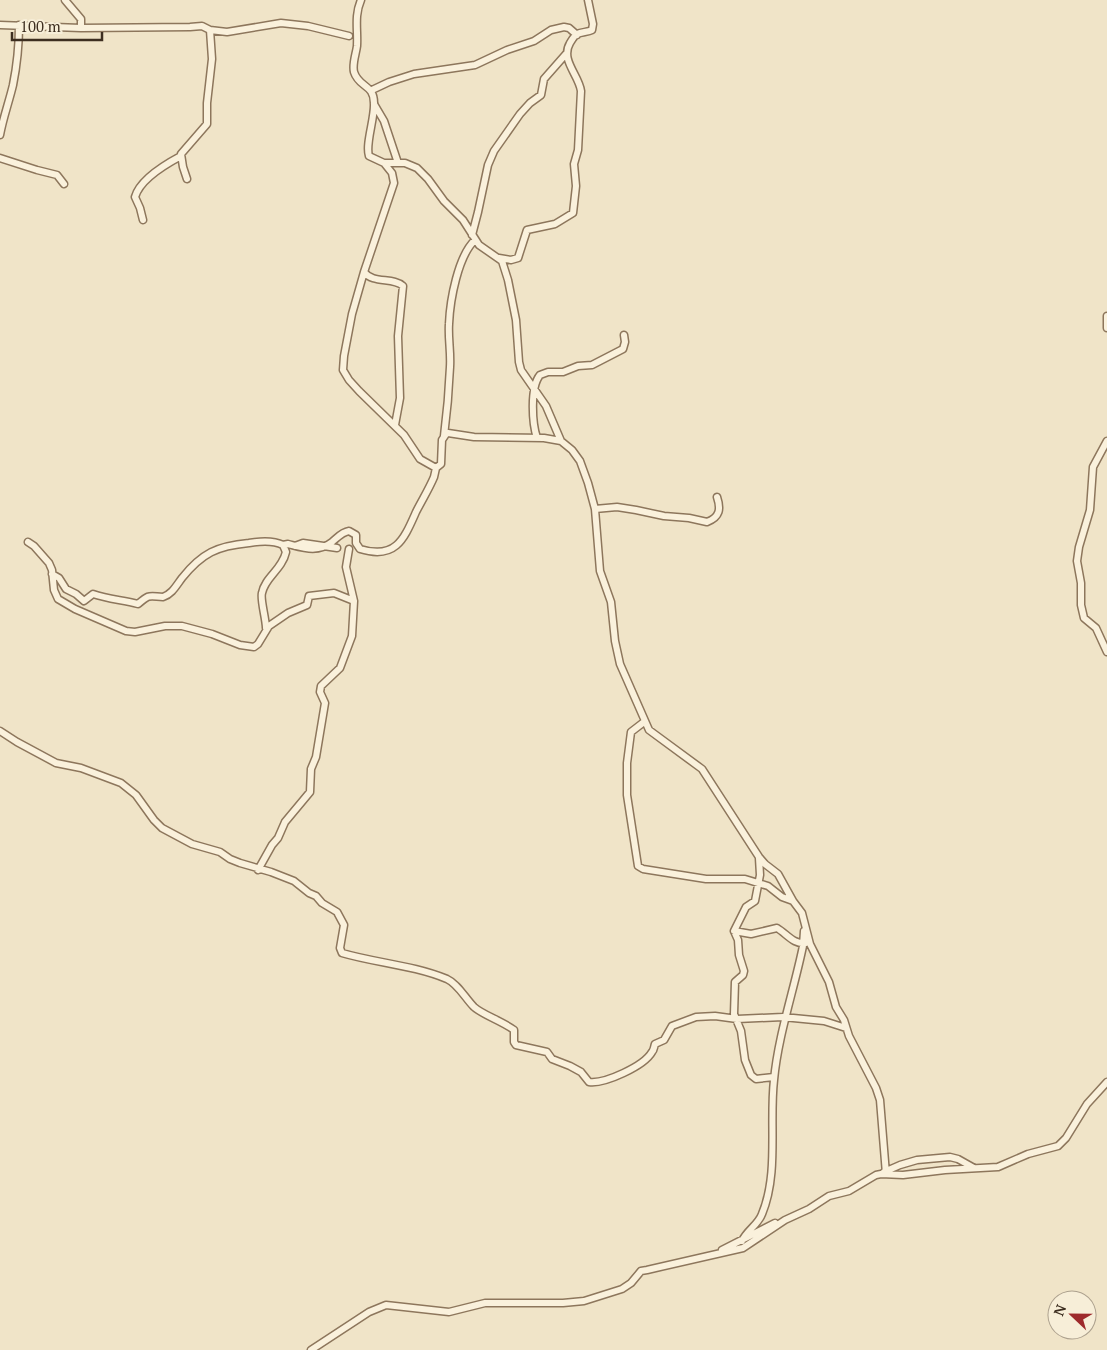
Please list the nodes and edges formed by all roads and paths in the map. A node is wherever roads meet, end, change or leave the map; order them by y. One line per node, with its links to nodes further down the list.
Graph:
1 (65, 0): 6 (street)
2 (361, 0): 7 (street)
3 (588, 0): 9 (street)
4 (0, 25): 5 (street)
5 (19, 25): 6 (street); 15 (street)
6 (81, 28): 8 (street)
7 (356, 29): 10 (street); 12 (street)
8 (210, 30): 10 (street); 16 (street)
9 (577, 34): 11 (street); 13 (street)
10 (350, 36): 12 (street)
11 (566, 54): 23 (street); 24 (street)
12 (355, 57): 13 (street)
13 (372, 90): 14 (street)
14 (374, 104): 18 (street); 19 (street)
15 (0, 135)
16 (181, 156): 20 (street); 22 (street)
17 (0, 158): 21 (street)
18 (384, 163): 19 (street); 25 (street)
19 (398, 163): 23 (street)
20 (187, 179)
21 (64, 184)
22 (143, 220)
23 (473, 237): 24 (street); 31 (street)
24 (499, 258): 29 (street)
25 (364, 272): 30 (street); 30 (street)
26 (1107, 316): 27 (street)
27 (1107, 328)
28 (624, 336): 29 (street)
29 (534, 389): 32 (street); 33 (street)
30 (394, 425): 35 (street)
31 (444, 436): 32 (street); 35 (street)
32 (537, 438): 33 (street)
33 (561, 441): 37 (street)
34 (1107, 441): 49 (street)
35 (436, 468): 45 (street)
36 (717, 497): 37 (street)
37 (595, 508): 50 (street)
38 (28, 542): 46 (street)
39 (327, 545): 40 (street); 41 (street); 43 (street); 45 (street)
40 (295, 546): 42 (street); 43 (street)
41 (338, 548): 43 (street); 44 (street)
42 (285, 549): 46 (street); 48 (street)
43 (319, 549)
44 (350, 549): 45 (street); 47 (street)
45 (360, 549)
46 (52, 574): 48 (street)
47 (354, 601): 48 (street); 53 (street)
48 (266, 628)
49 (1107, 652)
50 (644, 722): 52 (street); 54 (street)
51 (0, 731): 53 (street)
52 (759, 857): 54 (street); 55 (street)
53 (258, 870): 59 (street)
54 (758, 883): 55 (street); 56 (street)
55 (793, 901): 57 (street)
56 (734, 931): 57 (street); 59 (street)
57 (807, 942): 58 (street); 60 (street)
58 (786, 1017): 59 (street); 60 (street); 61 (street)
59 (737, 1019): 61 (street)
60 (846, 1028): 64 (street)
61 (774, 1077): 66 (street)
62 (1107, 1082): 63 (street)
63 (974, 1168): 64 (street); 64 (street)
64 (885, 1173): 65 (street)
65 (785, 1220): 66 (street); 67 (street)
66 (742, 1241): 67 (street)
67 (712, 1255): 68 (street)
68 (311, 1350)

